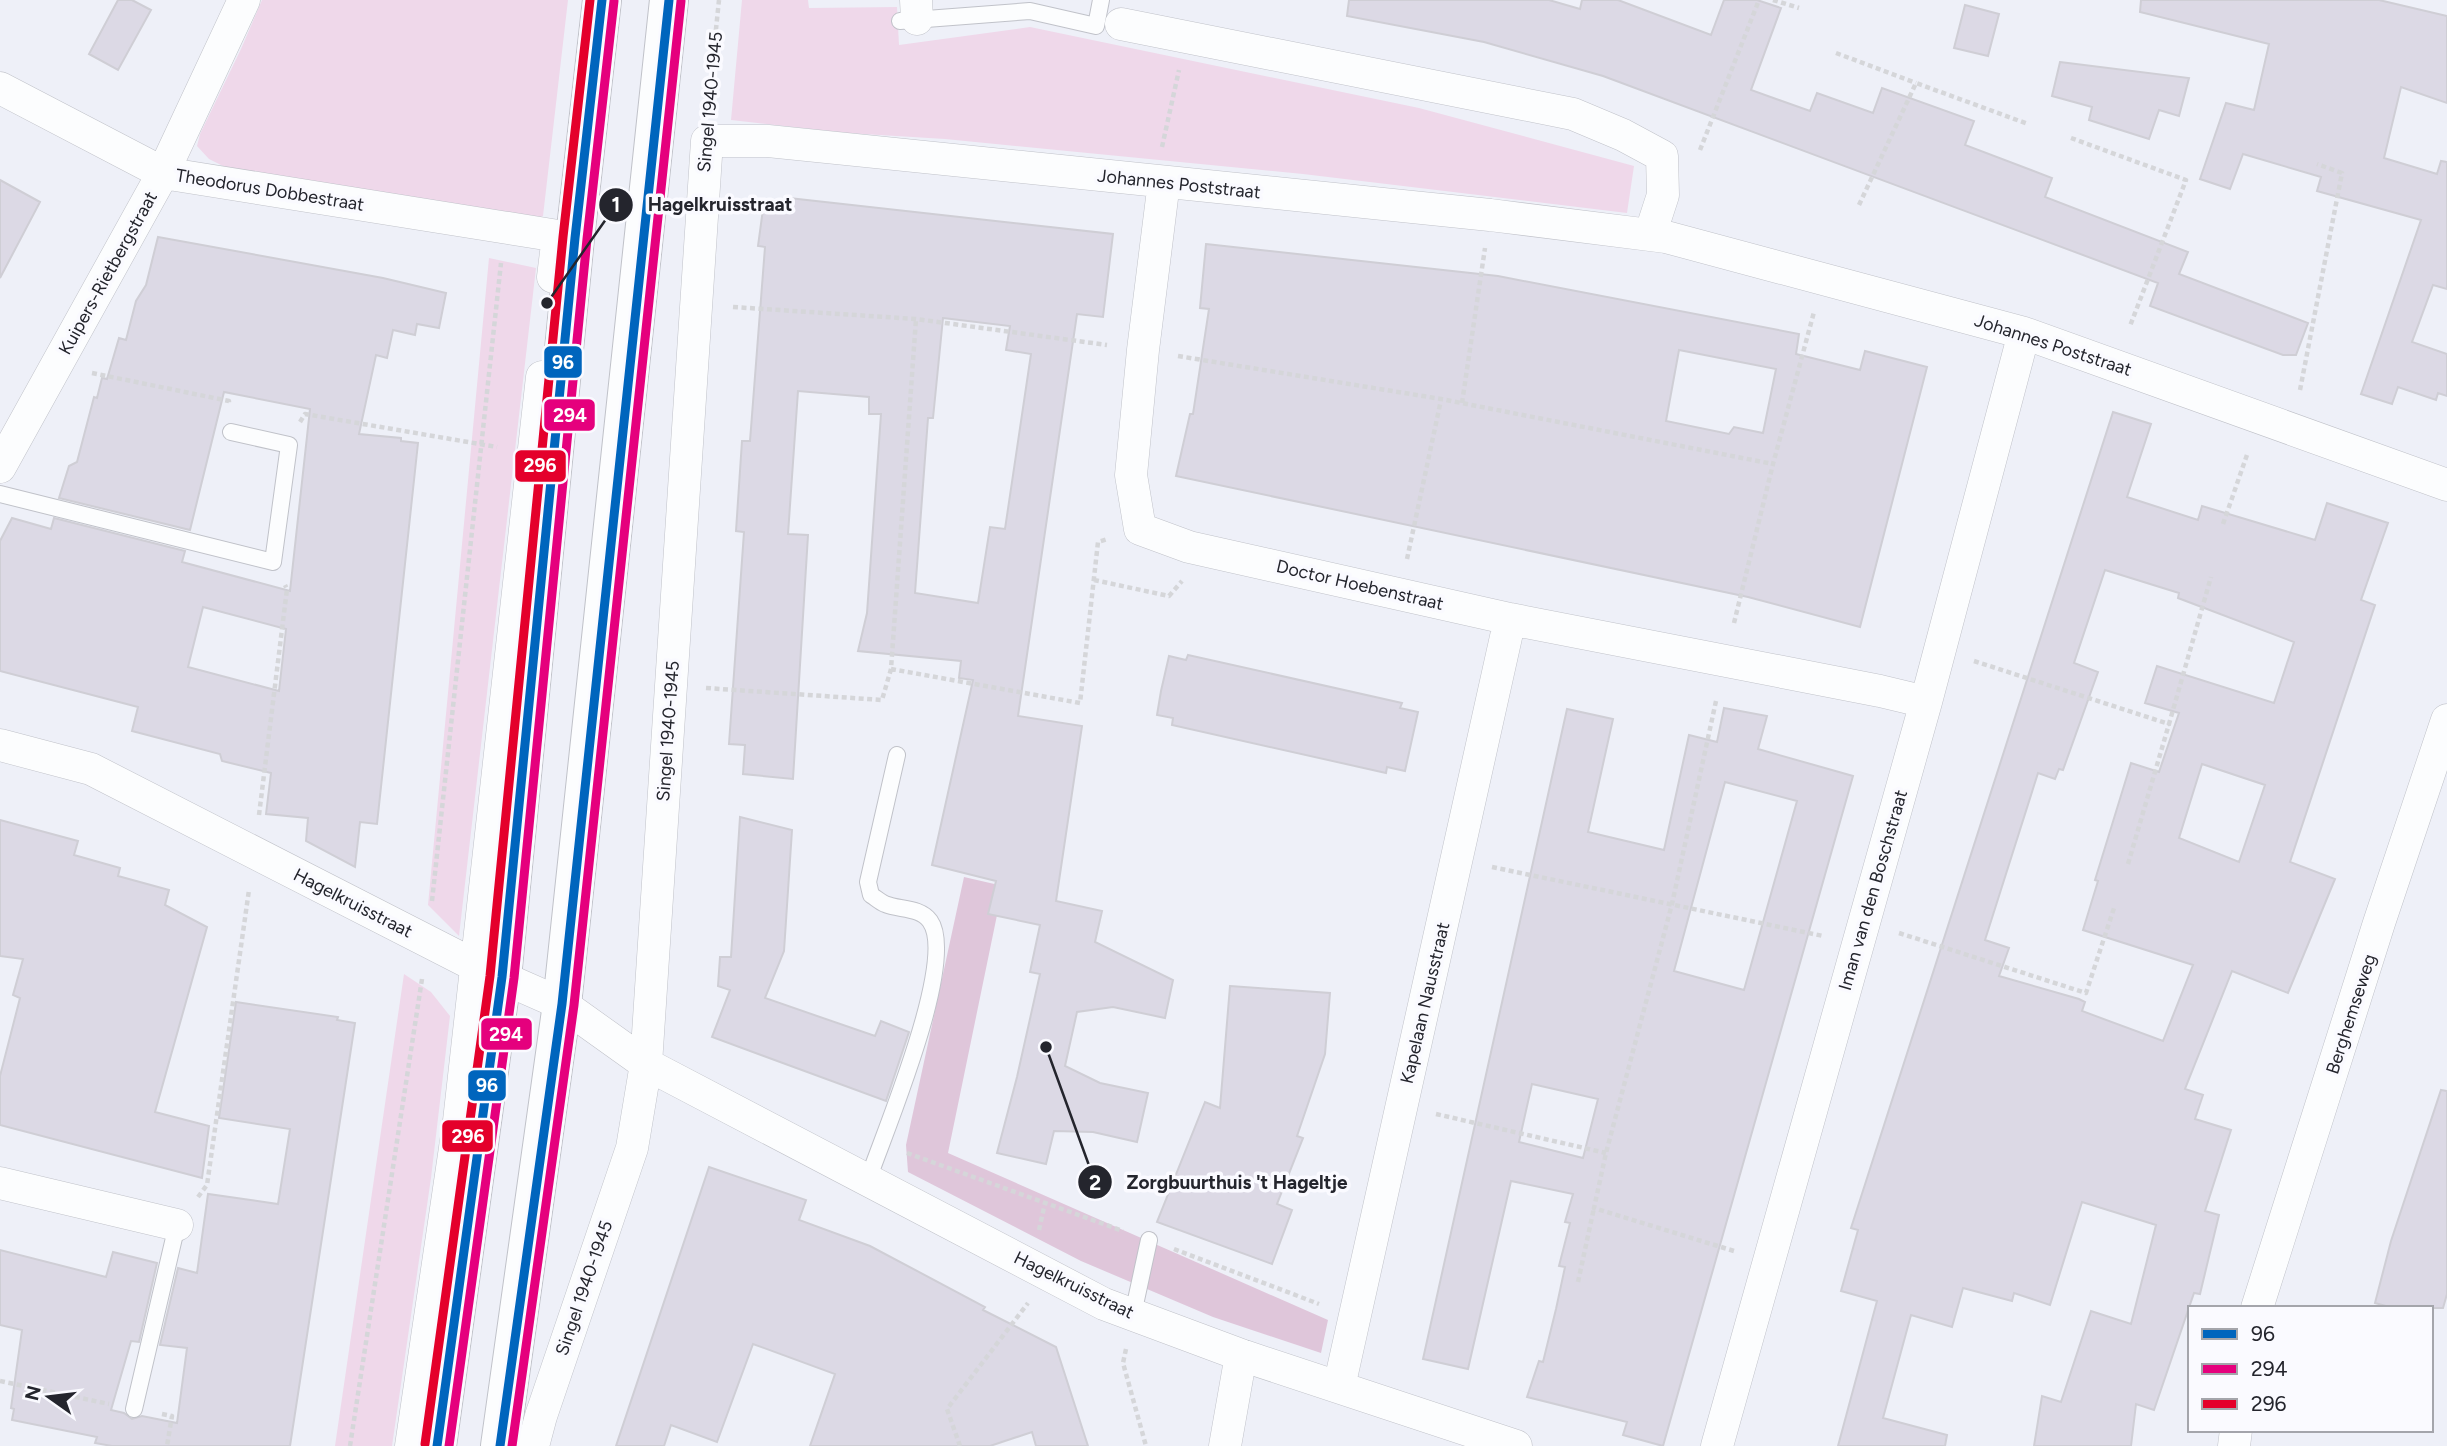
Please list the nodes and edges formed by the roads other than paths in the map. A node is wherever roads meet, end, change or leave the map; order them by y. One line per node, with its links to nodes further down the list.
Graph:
1 (244, 0): 8 (street, Kuipers-Rietbergstraat)
2 (602, 0): 21 (main road)
3 (669, 0): 22 (main road)
4 (1111, 12): 5 (lane); 10 (street)
5 (911, 13)
6 (0, 88): 8 (street, Theodorus Dobbestraat)
7 (707, 141): 9 (street, Johannes Poststraat); 23 (street, Singel 1940-1945)
8 (163, 173): 13 (street, Kuipers-Rietbergstraat); 21 (street, Theodorus Dobbestraat)
9 (1159, 182): 10 (street, Johannes Poststraat); 16 (street, Doctor Hoebenstraat)
10 (1650, 235): 11 (street, Johannes Poststraat)
11 (2024, 333): 14 (street, Johannes Poststraat); 17 (street, Iman van den Boschstraat)
12 (231, 432): 15 (lane)
13 (0, 467)
14 (2447, 485)
15 (0, 494)
16 (1510, 619): 17 (street, Doctor Hoebenstraat); 31 (street, Kapelaan Nausstraat)
17 (1926, 702): 39 (street, Iman van den Boschstraat)
18 (2447, 720): 28 (street, Berghemseweg)
19 (0, 746): 21 (street, Hagelkruisstraat)
20 (897, 755): 24 (lane)
21 (489, 971): 22 (street, Hagelkruisstraat); 33 (street); 34 (main road)
22 (562, 1004): 23 (street, Hagelkruisstraat); 35 (main road)
23 (646, 1064): 24 (street, Hagelkruisstraat); 36 (street, Singel 1940-1945)
24 (868, 1180): 29 (street, Hagelkruisstraat)
25 (0, 1183): 26 (street)
26 (177, 1224): 32 (lane)
27 (1149, 1240): 29 (lane)
28 (2258, 1306)
29 (1133, 1314): 30 (street, Hagelkruisstraat)
30 (1241, 1355): 31 (street, Hagelkruisstraat); 37 (street)
31 (1339, 1387): 38 (street, Hagelkruisstraat)
32 (134, 1409)
33 (411, 1446)
34 (437, 1446)
35 (500, 1446)
36 (533, 1446)
37 (1224, 1446)
38 (1516, 1446)
39 (1717, 1446)

